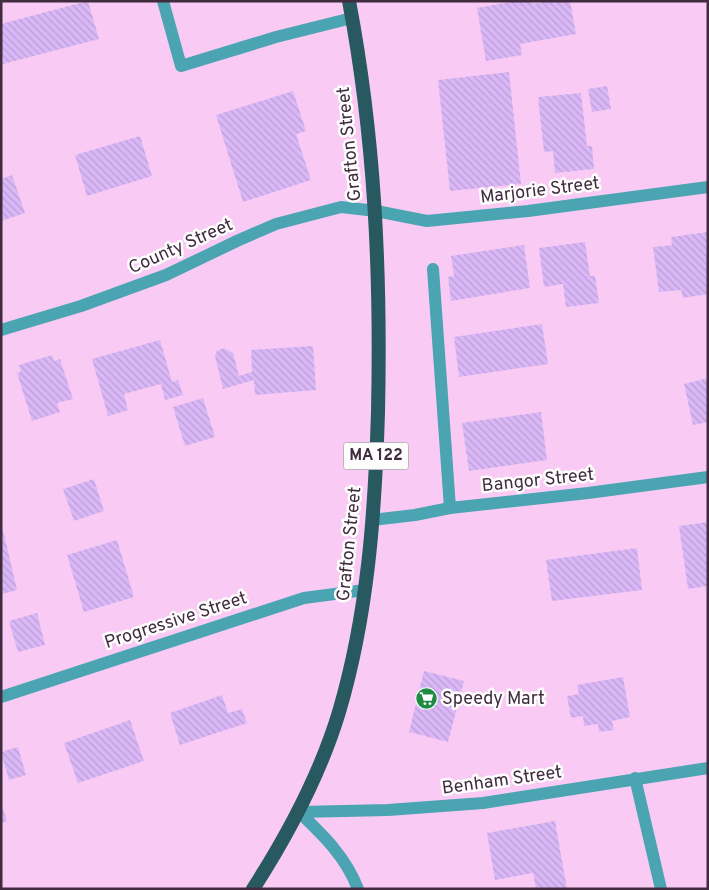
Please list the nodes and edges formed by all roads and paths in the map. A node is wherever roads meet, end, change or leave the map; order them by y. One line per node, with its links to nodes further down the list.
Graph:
1 (163, 1): 3 (street)
2 (349, 1): 3 (highway, Grafton Street / MA 122)
3 (352, 18): 5 (highway, Grafton Street / MA 122)
4 (708, 187): 5 (street, Marjorie Street)
5 (376, 211): 7 (street, County Street); 10 (highway, Grafton Street / MA 122)
6 (433, 269): 9 (street)
7 (1, 330)
8 (708, 477): 9 (street, Bangor Street)
9 (450, 508): 10 (street, Bangor Street)
10 (372, 520): 11 (highway, Grafton Street / MA 122)
11 (365, 590): 12 (street, Progressive Street); 15 (highway, Grafton Street / MA 122)
12 (1, 697)
13 (708, 768): 14 (street, Benham Street)
14 (635, 778): 15 (street, Benham Street); 18 (street)
15 (299, 812): 16 (highway, Grafton Street / MA 122); 17 (street)
16 (253, 889)
17 (358, 889)
18 (661, 889)

